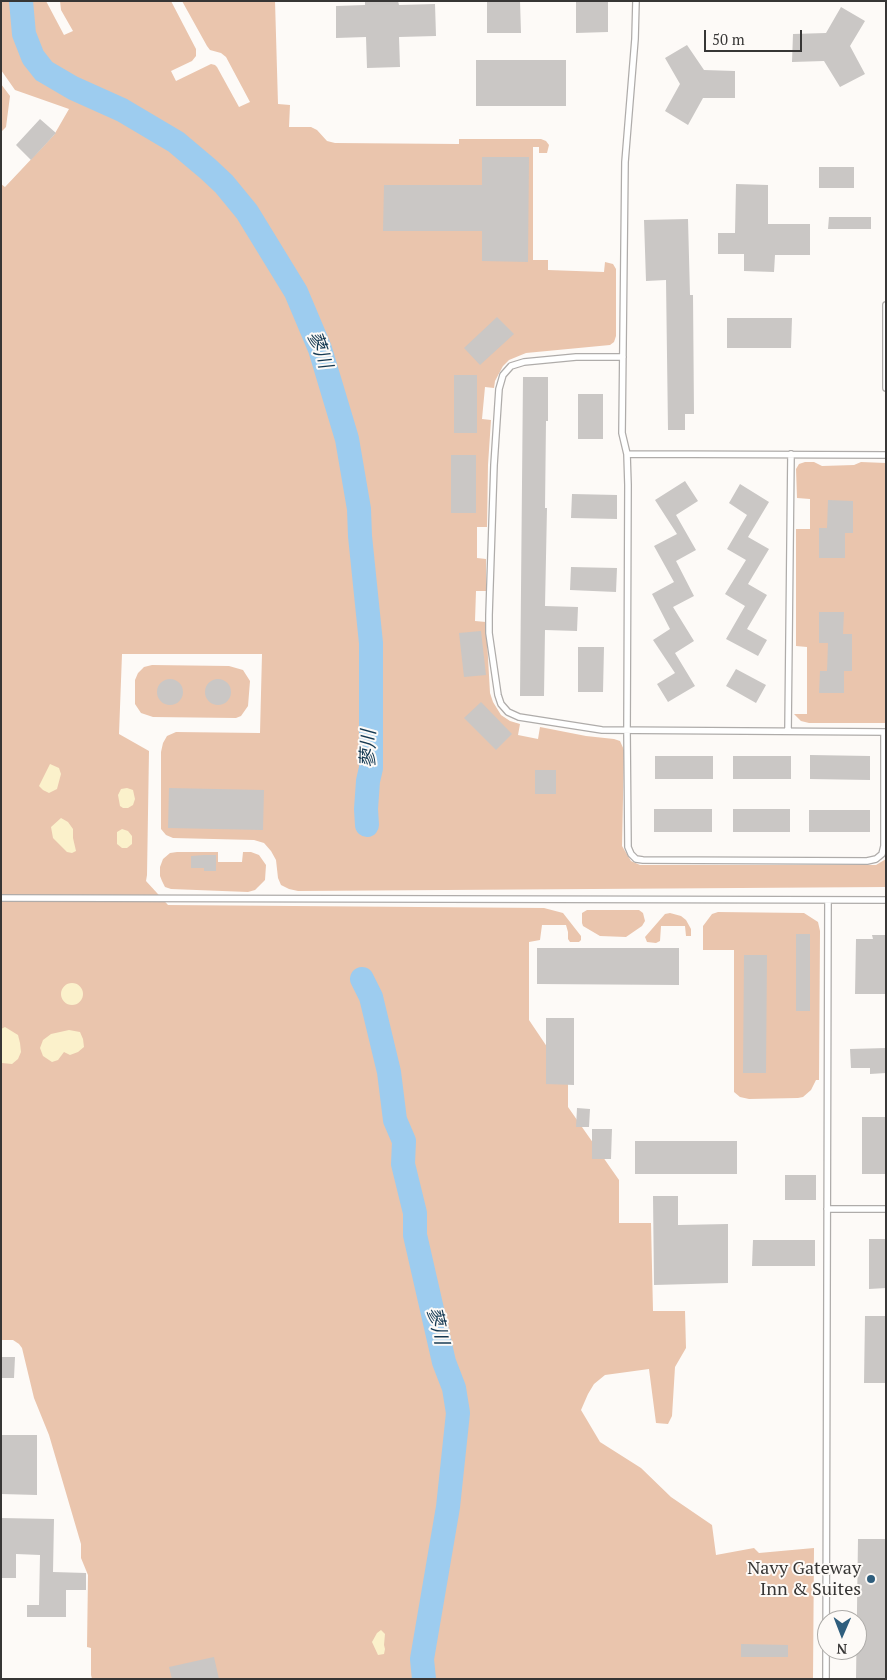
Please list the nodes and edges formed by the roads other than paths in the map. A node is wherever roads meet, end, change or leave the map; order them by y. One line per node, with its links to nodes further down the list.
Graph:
1 (636, 1): 3 (lane)
2 (886, 305): 4 (lane)
3 (623, 356): 5 (lane); 8 (lane)
4 (886, 388)
5 (628, 454): 6 (lane); 8 (lane)
6 (791, 454): 7 (lane); 9 (lane)
7 (886, 455)
8 (627, 731): 9 (lane); 10 (lane)
9 (788, 731): 10 (lane)
10 (885, 732)
11 (1, 898): 12 (lane)
12 (828, 900): 13 (lane); 14 (lane)
13 (886, 900)
14 (827, 1209): 15 (lane); 16 (lane)
15 (886, 1209)
16 (826, 1679)

